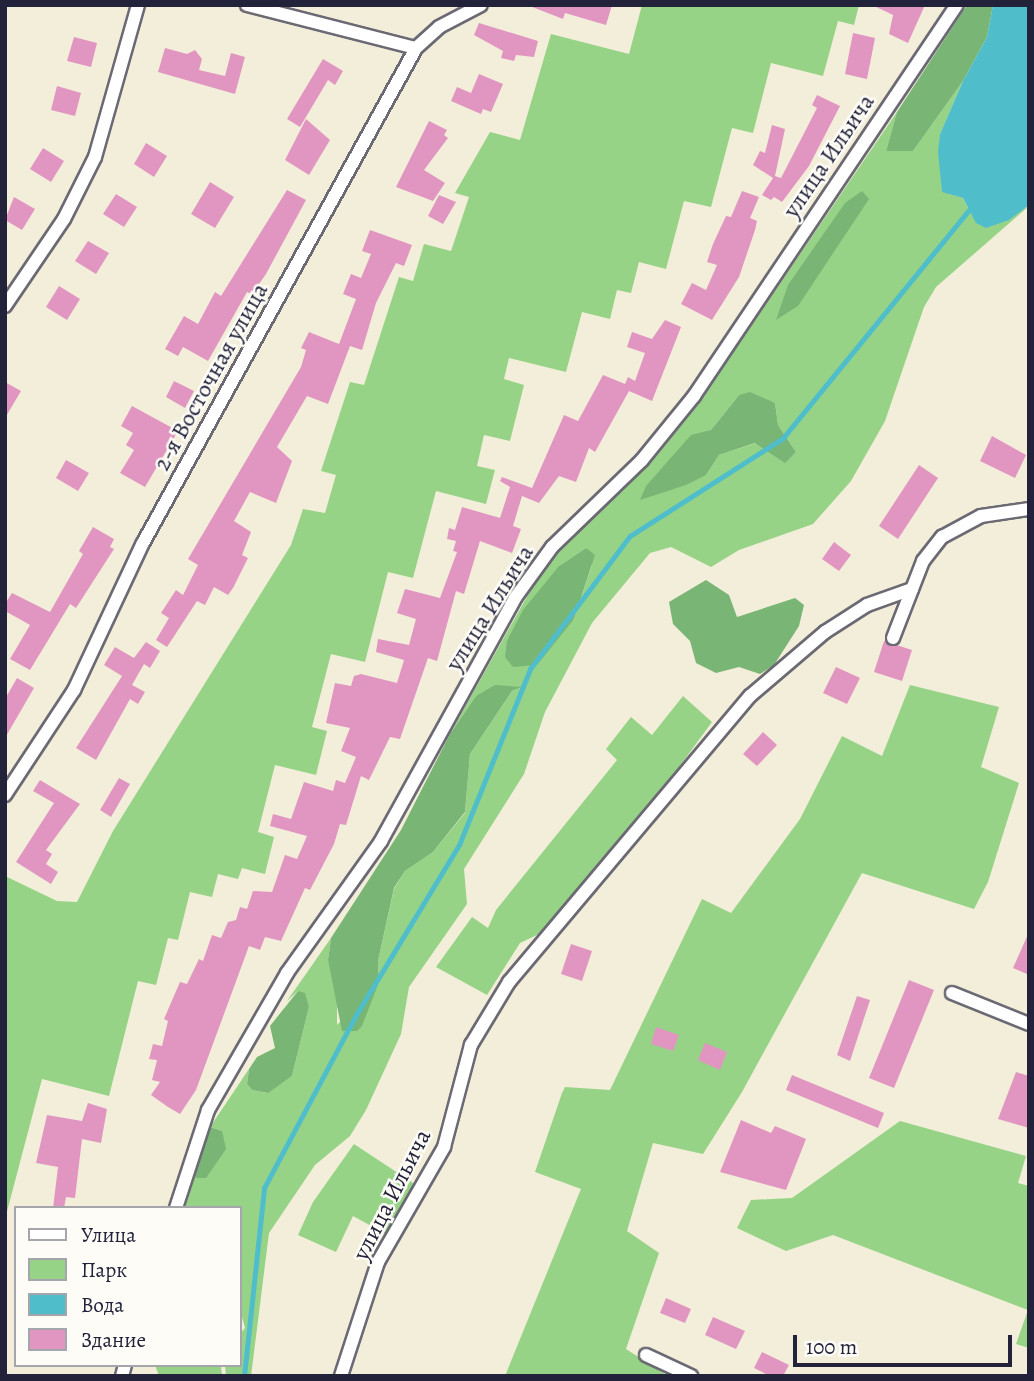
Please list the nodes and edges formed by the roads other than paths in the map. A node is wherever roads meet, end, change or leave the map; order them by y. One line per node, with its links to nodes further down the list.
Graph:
1 (138, 5): 6 (street)
2 (247, 5): 5 (street)
3 (481, 5): 5 (street, 2-я Восточная улица)
4 (957, 5): 13 (street, улица Ильича)
5 (416, 48): 10 (street, 2-я Восточная улица)
6 (5, 306)
7 (1029, 509): 8 (street)
8 (912, 589): 9 (street); 15 (street, улица Ильича)
9 (893, 638)
10 (5, 795)
11 (952, 993): 12 (street)
12 (1029, 1024)
13 (177, 1206)
14 (646, 1355): 16 (street)
15 (341, 1376)
16 (691, 1376)

